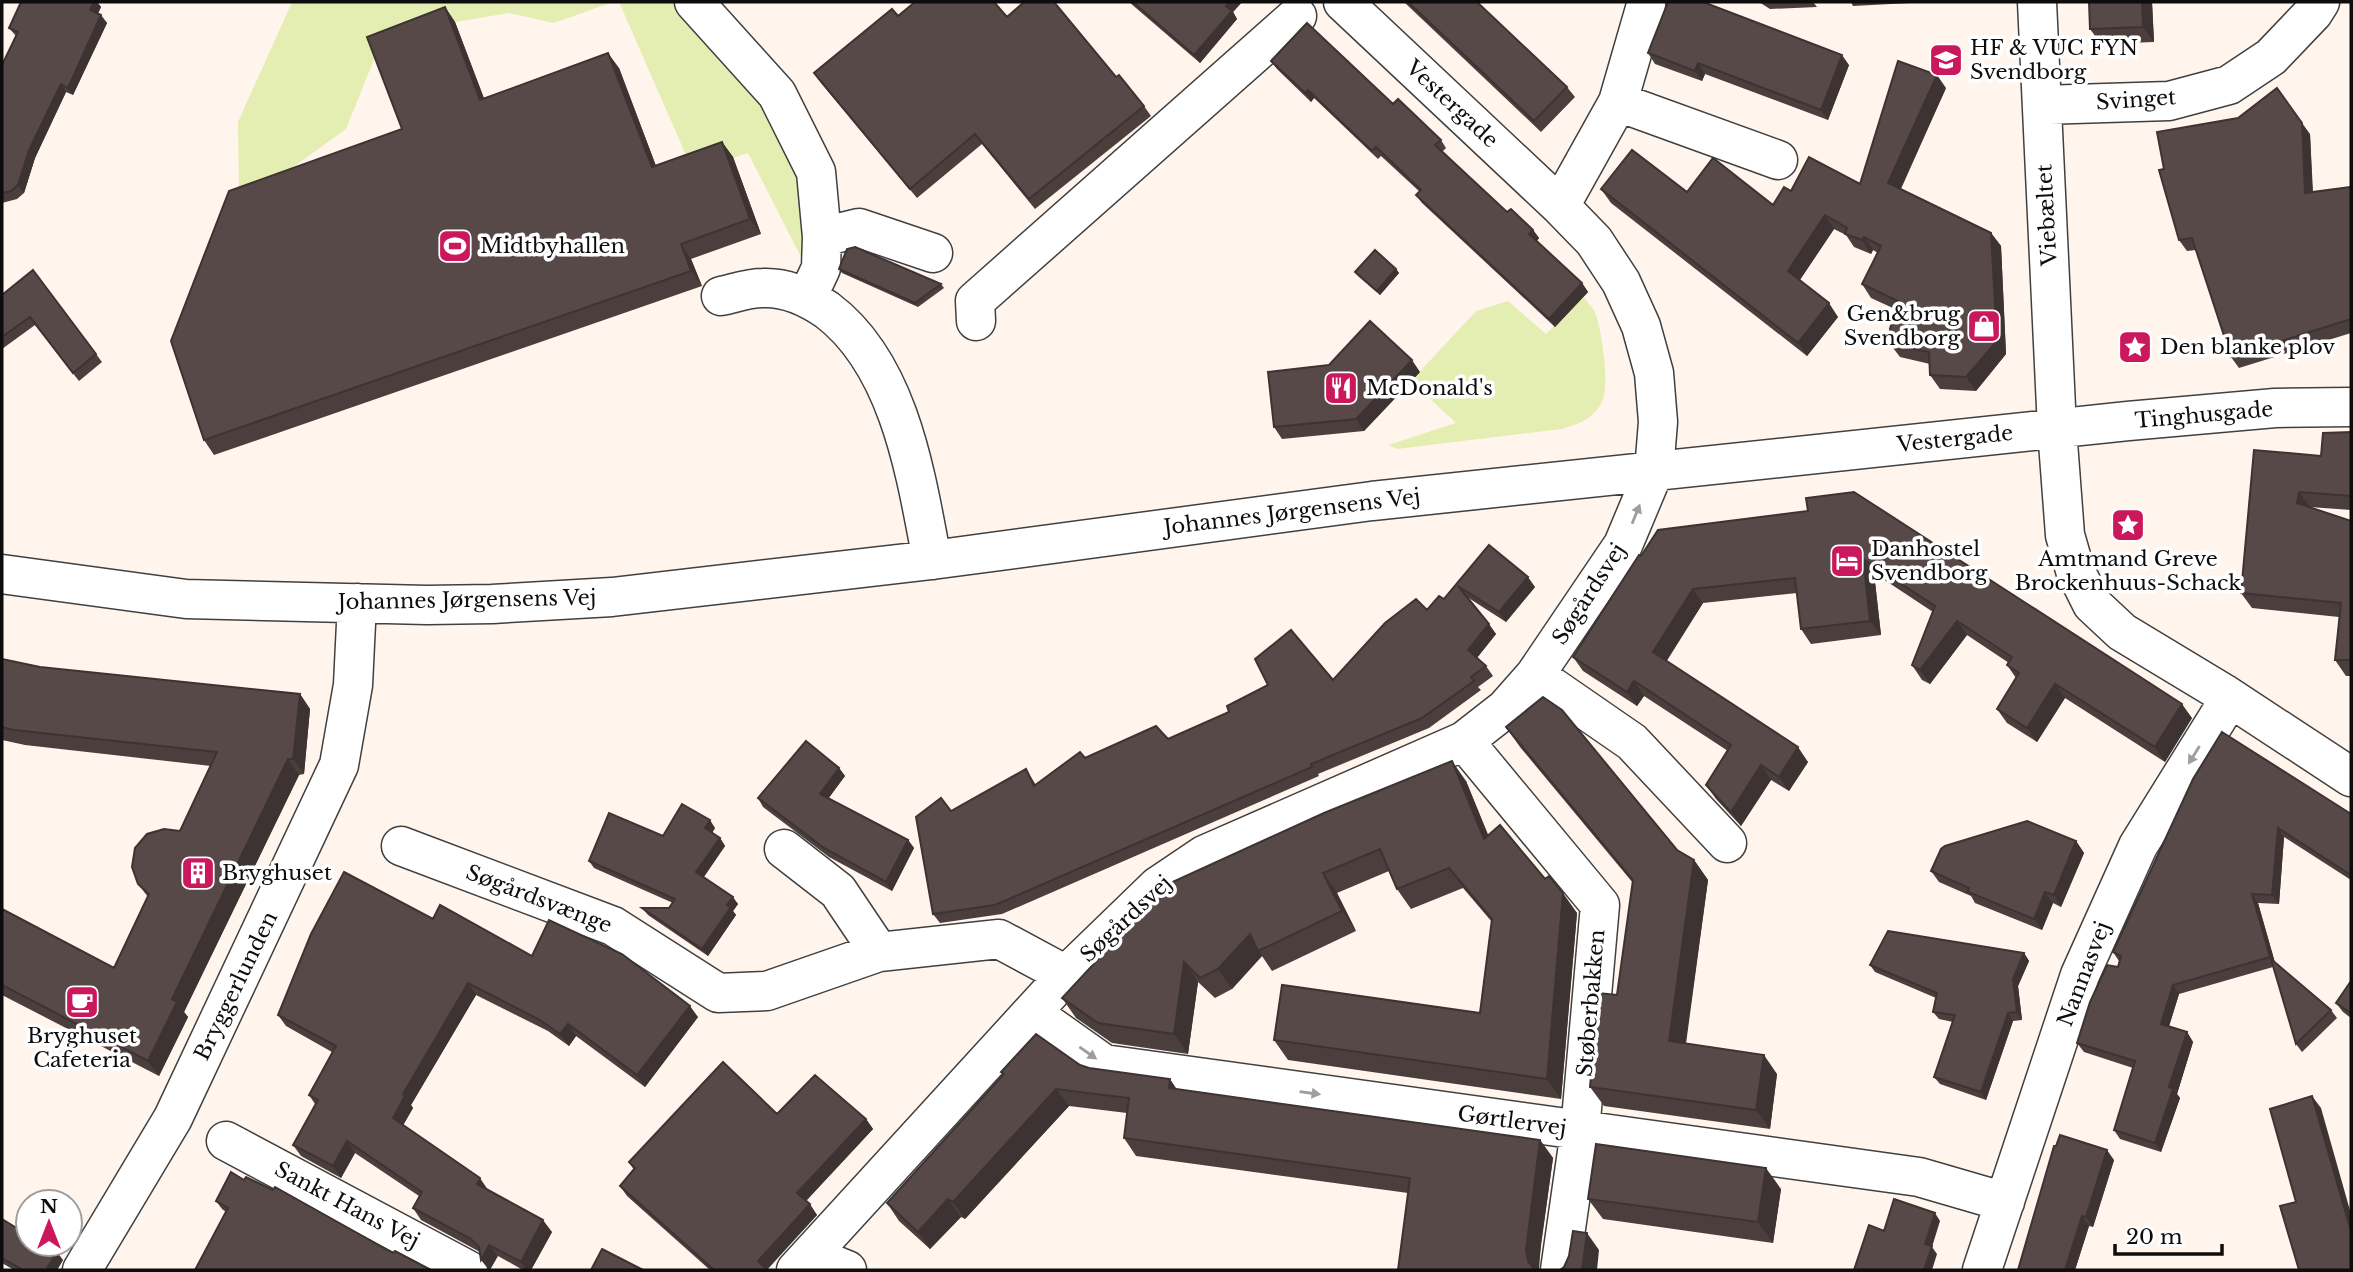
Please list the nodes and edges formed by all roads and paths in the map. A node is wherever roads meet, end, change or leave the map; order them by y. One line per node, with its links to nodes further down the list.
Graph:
1 (694, 2): 11 (street)
2 (1343, 2): 10 (street, Vestergade)
3 (2037, 2): 8 (street, Viebæltet)
4 (2320, 2): 8 (street, Svinget)
5 (1646, 5): 7 (street)
6 (1297, 16): 15 (street)
7 (1618, 102): 9 (street); 10 (street)
8 (2042, 105): 17 (street, Viebæltet)
9 (1778, 160)
10 (1560, 206): 18 (street, Vestergade)
11 (822, 237): 12 (street); 14 (street)
12 (933, 253)
13 (721, 296): 14 (street)
14 (807, 298): 19 (street)
15 (976, 321)
16 (2351, 407): 17 (street, Tinghusgade)
17 (2057, 429): 18 (street, Vestergade); 23 (street)
18 (1654, 471): 19 (street, Johannes Jørgensens Vej); 22 (street, Søgårdsvej, one-way to 18)
19 (932, 560): 21 (street, Johannes Jørgensens Vej)
20 (2, 574): 21 (street, Johannes Jørgensens Vej)
21 (357, 603): 36 (street, Bryggerlunden)
22 (1535, 675): 24 (street, Søgårdsvej); 26 (street)
23 (2230, 698): 25 (street); 34 (street, Nannasvej, one-way to 34)
24 (1464, 741): 30 (street, Søgårdsvej); 32 (street, Støberbakken)
25 (2351, 777)
26 (1727, 843)
27 (401, 846): 29 (street, Søgårdsvænge)
28 (784, 849): 29 (street)
29 (879, 952): 30 (street, Søgårdsvænge)
30 (1066, 975): 31 (street, Søgårdsvej)
31 (1032, 1013): 32 (street, Gørtlervej, one-way to 32); 35 (street, Søgårdsvej)
32 (1580, 1131): 34 (street, Gørtlervej); 39 (street, Støberbakken)
33 (226, 1141): 37 (street, Sankt Hans Vej)
34 (2005, 1202): 40 (street, Nannasvej)
35 (803, 1263): 38 (street)
36 (82, 1270)
37 (468, 1270)
38 (847, 1270)
39 (1560, 1270)
40 (1982, 1270)

